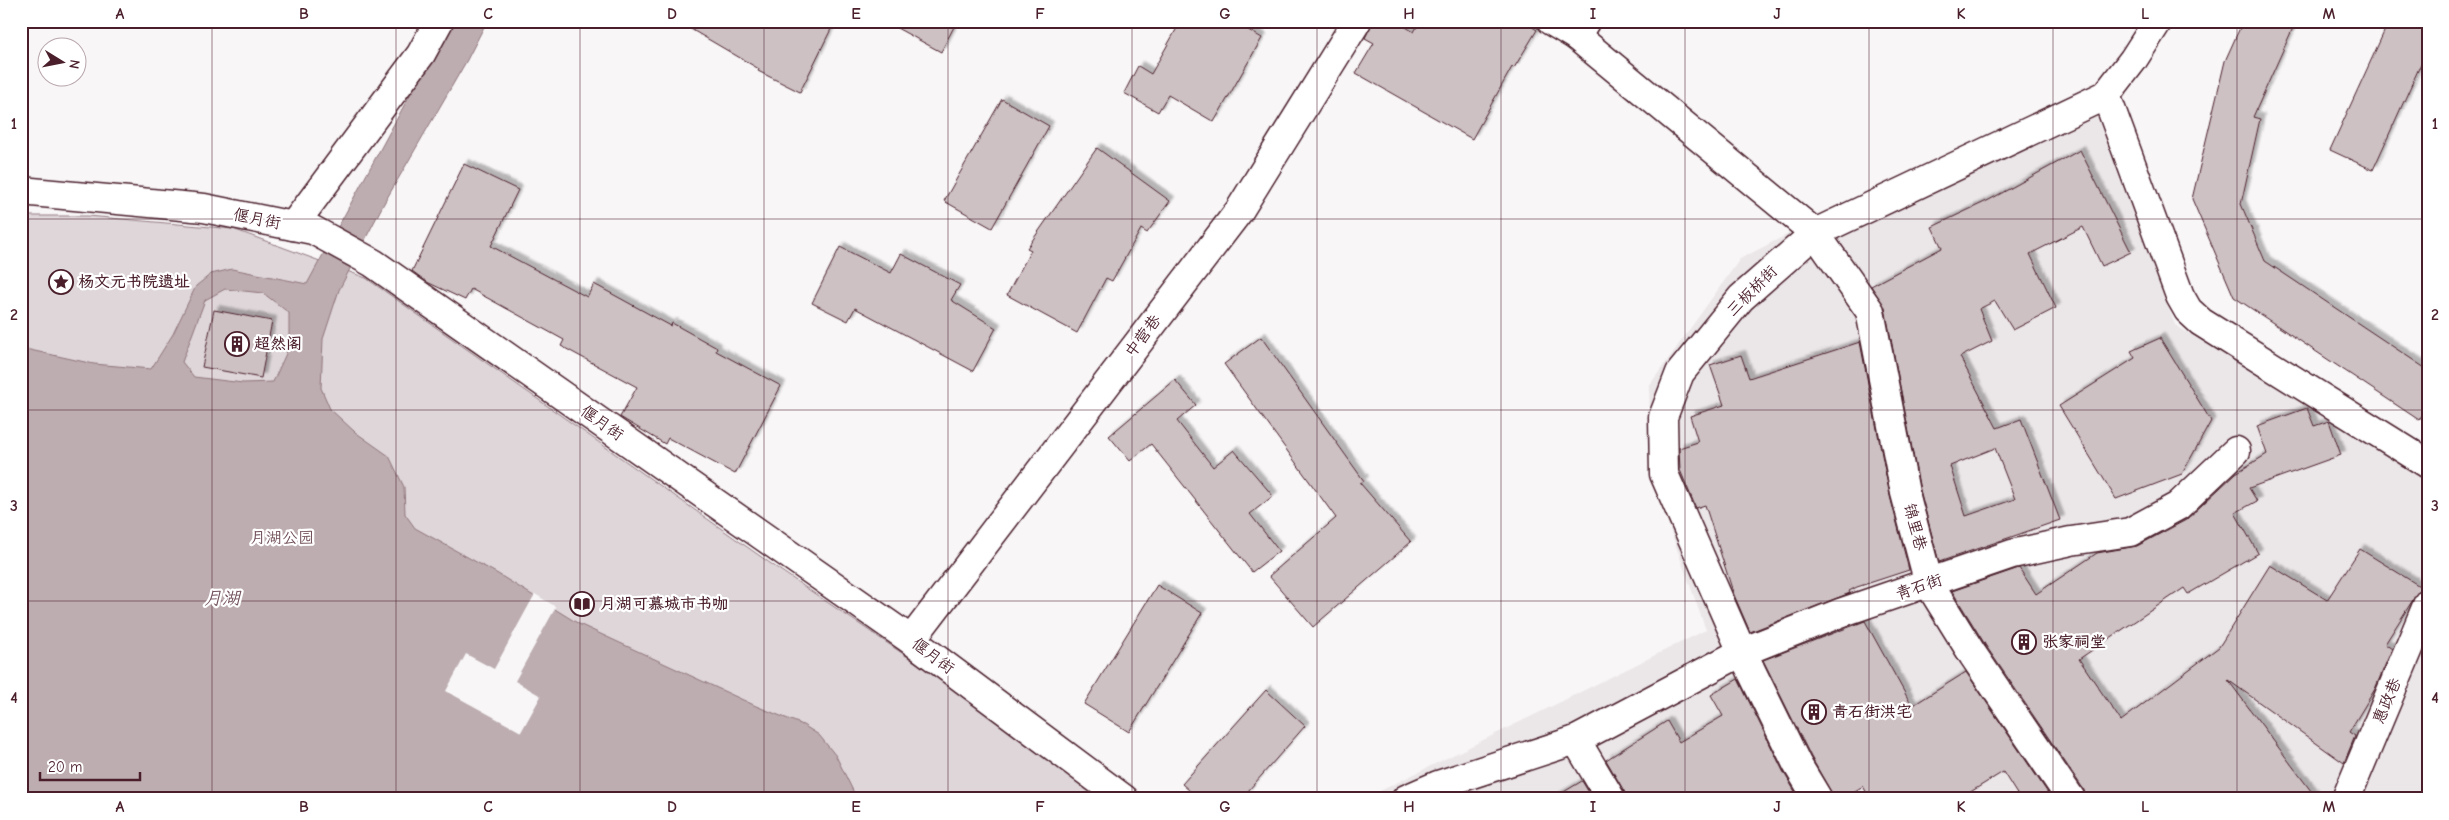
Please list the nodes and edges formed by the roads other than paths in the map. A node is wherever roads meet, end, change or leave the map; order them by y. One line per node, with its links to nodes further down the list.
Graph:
1 (439, 21): 8 (street)
2 (1357, 21): 14 (street, 中营巷)
3 (1551, 21): 5 (street)
4 (2158, 21): 6 (street)
5 (1581, 29): 9 (street, 锦里巷)
6 (2106, 95): 9 (street, 三板桥街); 11 (street)
7 (21, 191): 8 (street, 偃月街)
8 (303, 228): 14 (street, 偃月街)
9 (1815, 233): 12 (street, 锦里巷); 15 (street, 三板桥街)
10 (2236, 451): 12 (street, 青石街)
11 (2428, 464)
12 (1929, 584): 15 (street, 青石街); 21 (street, 锦里巷)
13 (2428, 603): 22 (street, 惠政巷)
14 (911, 640): 17 (street, 偃月街)
15 (1742, 652): 16 (street, 青石街); 20 (street)
16 (1576, 740): 18 (street, 青石街); 19 (street)
17 (1124, 799)
18 (1406, 799)
19 (1611, 799)
20 (1818, 799)
21 (2071, 799)
22 (2346, 799)

